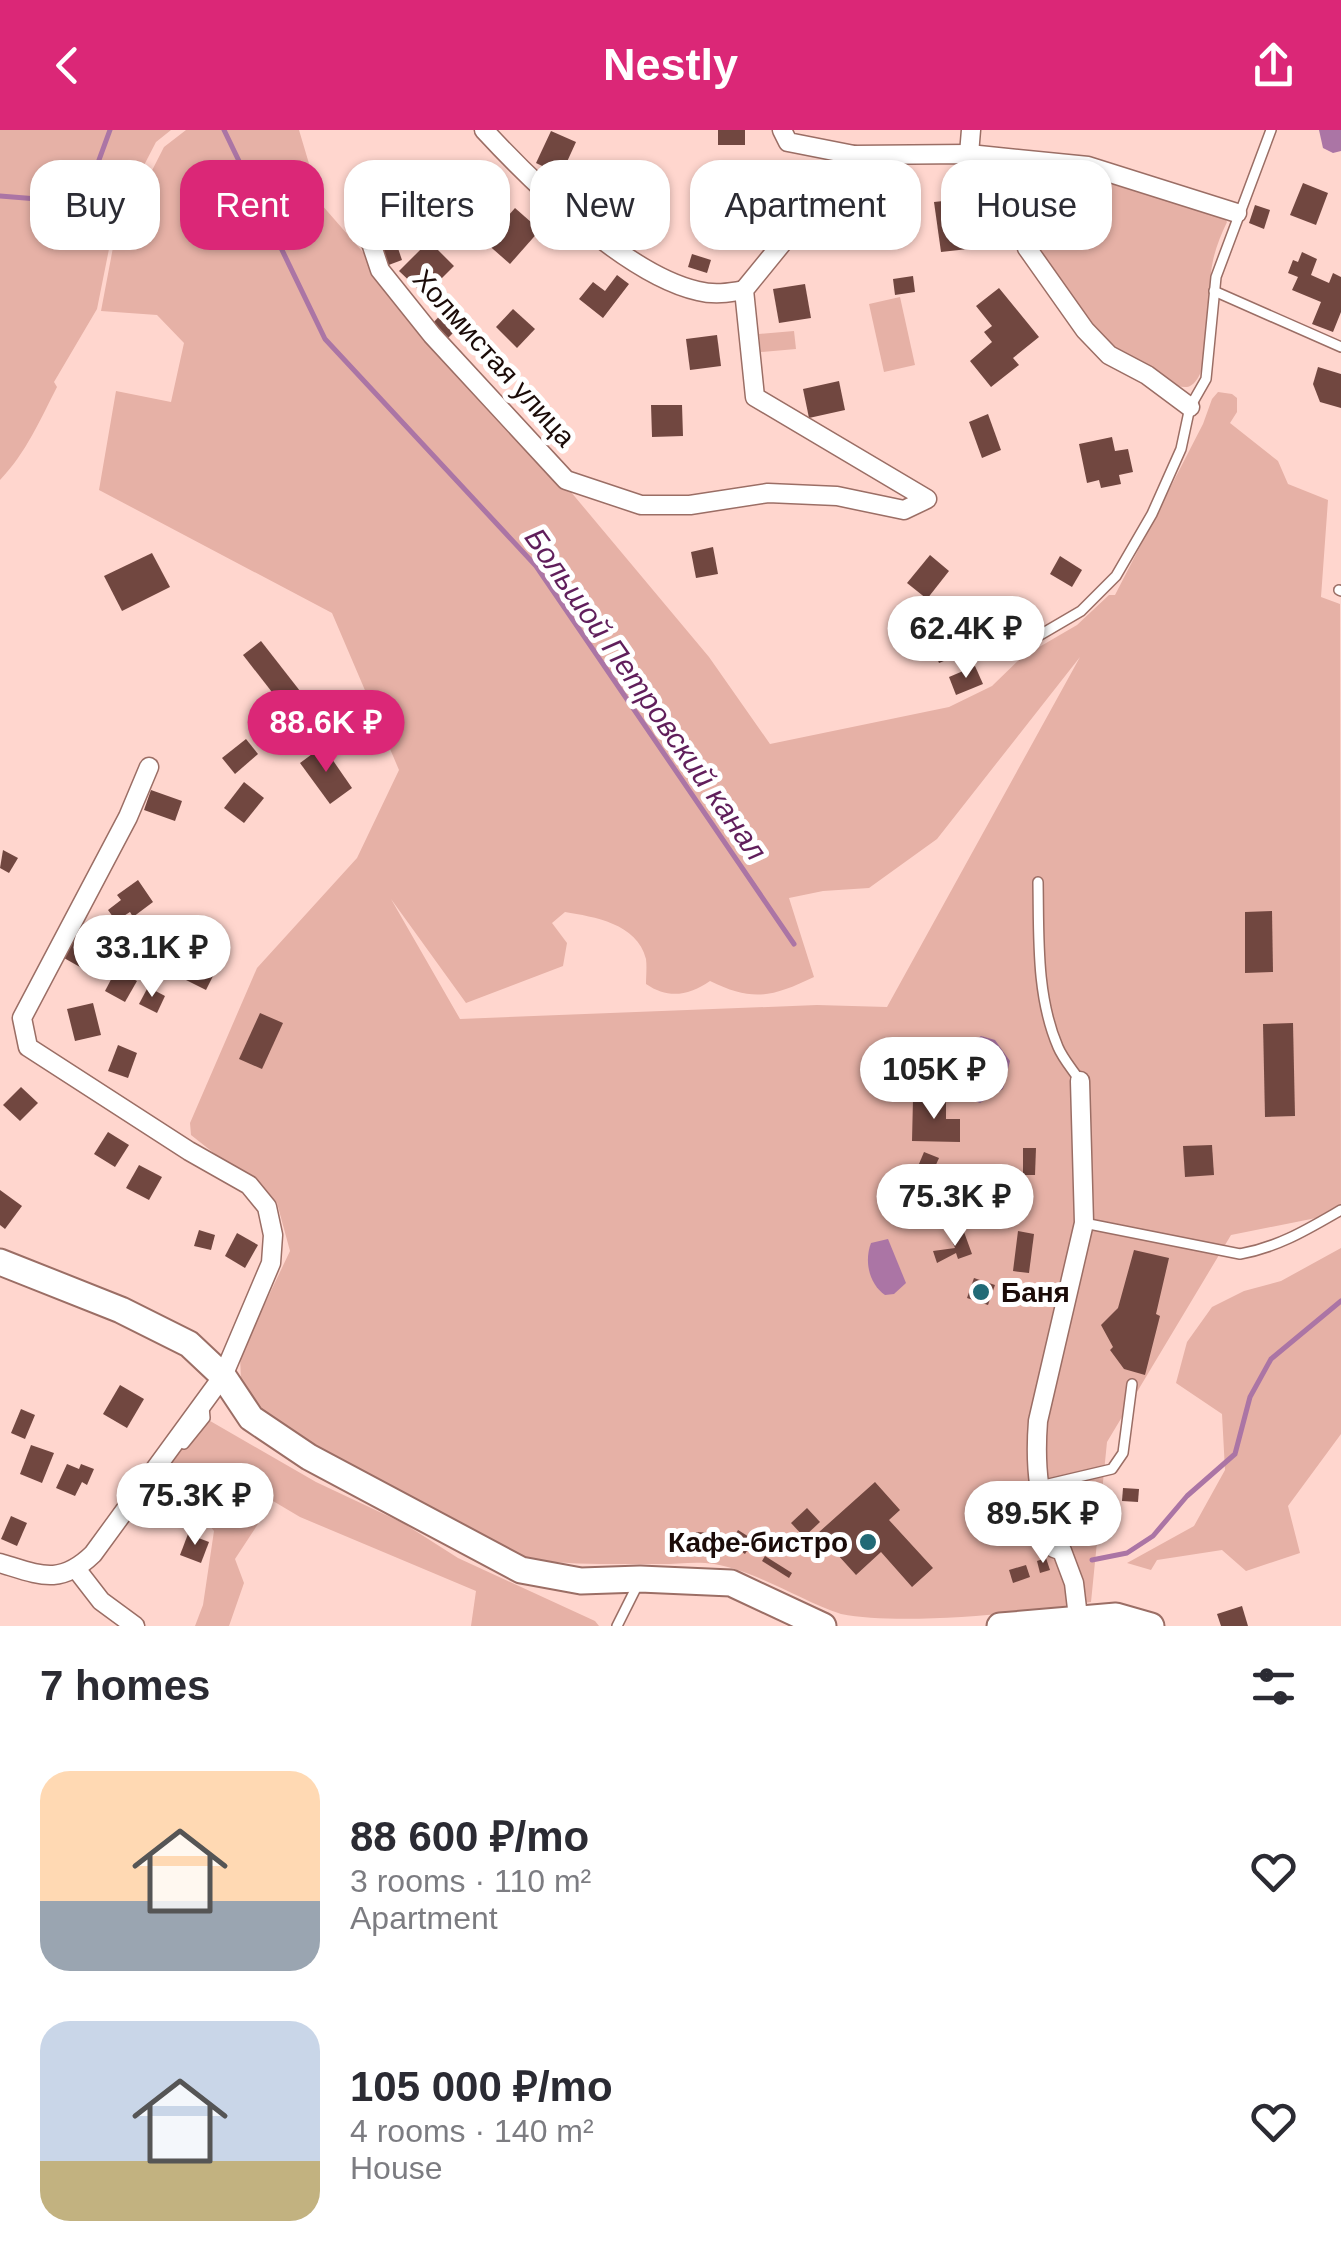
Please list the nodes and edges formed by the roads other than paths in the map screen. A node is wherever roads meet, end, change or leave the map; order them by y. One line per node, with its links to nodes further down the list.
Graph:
1 (484, 130): 10 (street)
2 (782, 130): 6 (street)
3 (971, 130): 5 (street)
4 (1271, 130): 8 (lane)
5 (969, 154): 6 (street); 7 (street)
6 (854, 155): 10 (street)
7 (1002, 158): 8 (street); 13 (street)
8 (1237, 213): 11 (lane)
9 (373, 250): 10 (street, Холмистая улица)
10 (744, 290)
11 (1214, 291): 12 (lane); 13 (lane)
12 (1341, 346)
13 (1190, 407): 14 (lane)
14 (1040, 635)
15 (150, 767): 21 (street)
16 (1038, 882): 17 (lane)
17 (1080, 1080): 19 (street)
18 (1341, 1210): 19 (lane)
19 (1084, 1223): 25 (street)
20 (0, 1262): 21 (street)
21 (223, 1376): 23 (street); 28 (street)
22 (1132, 1384): 25 (lane)
23 (203, 1399): 24 (lane); 27 (street)
24 (171, 1460)
25 (1037, 1487): 29 (street)
26 (0, 1563): 27 (street)
27 (77, 1570): 30 (street)
28 (640, 1580): 31 (lane); 32 (street)
29 (1068, 1621): 33 (street); 34 (street)
30 (134, 1626)
31 (617, 1626)
32 (823, 1626)
33 (1000, 1626)
34 (1151, 1626)

